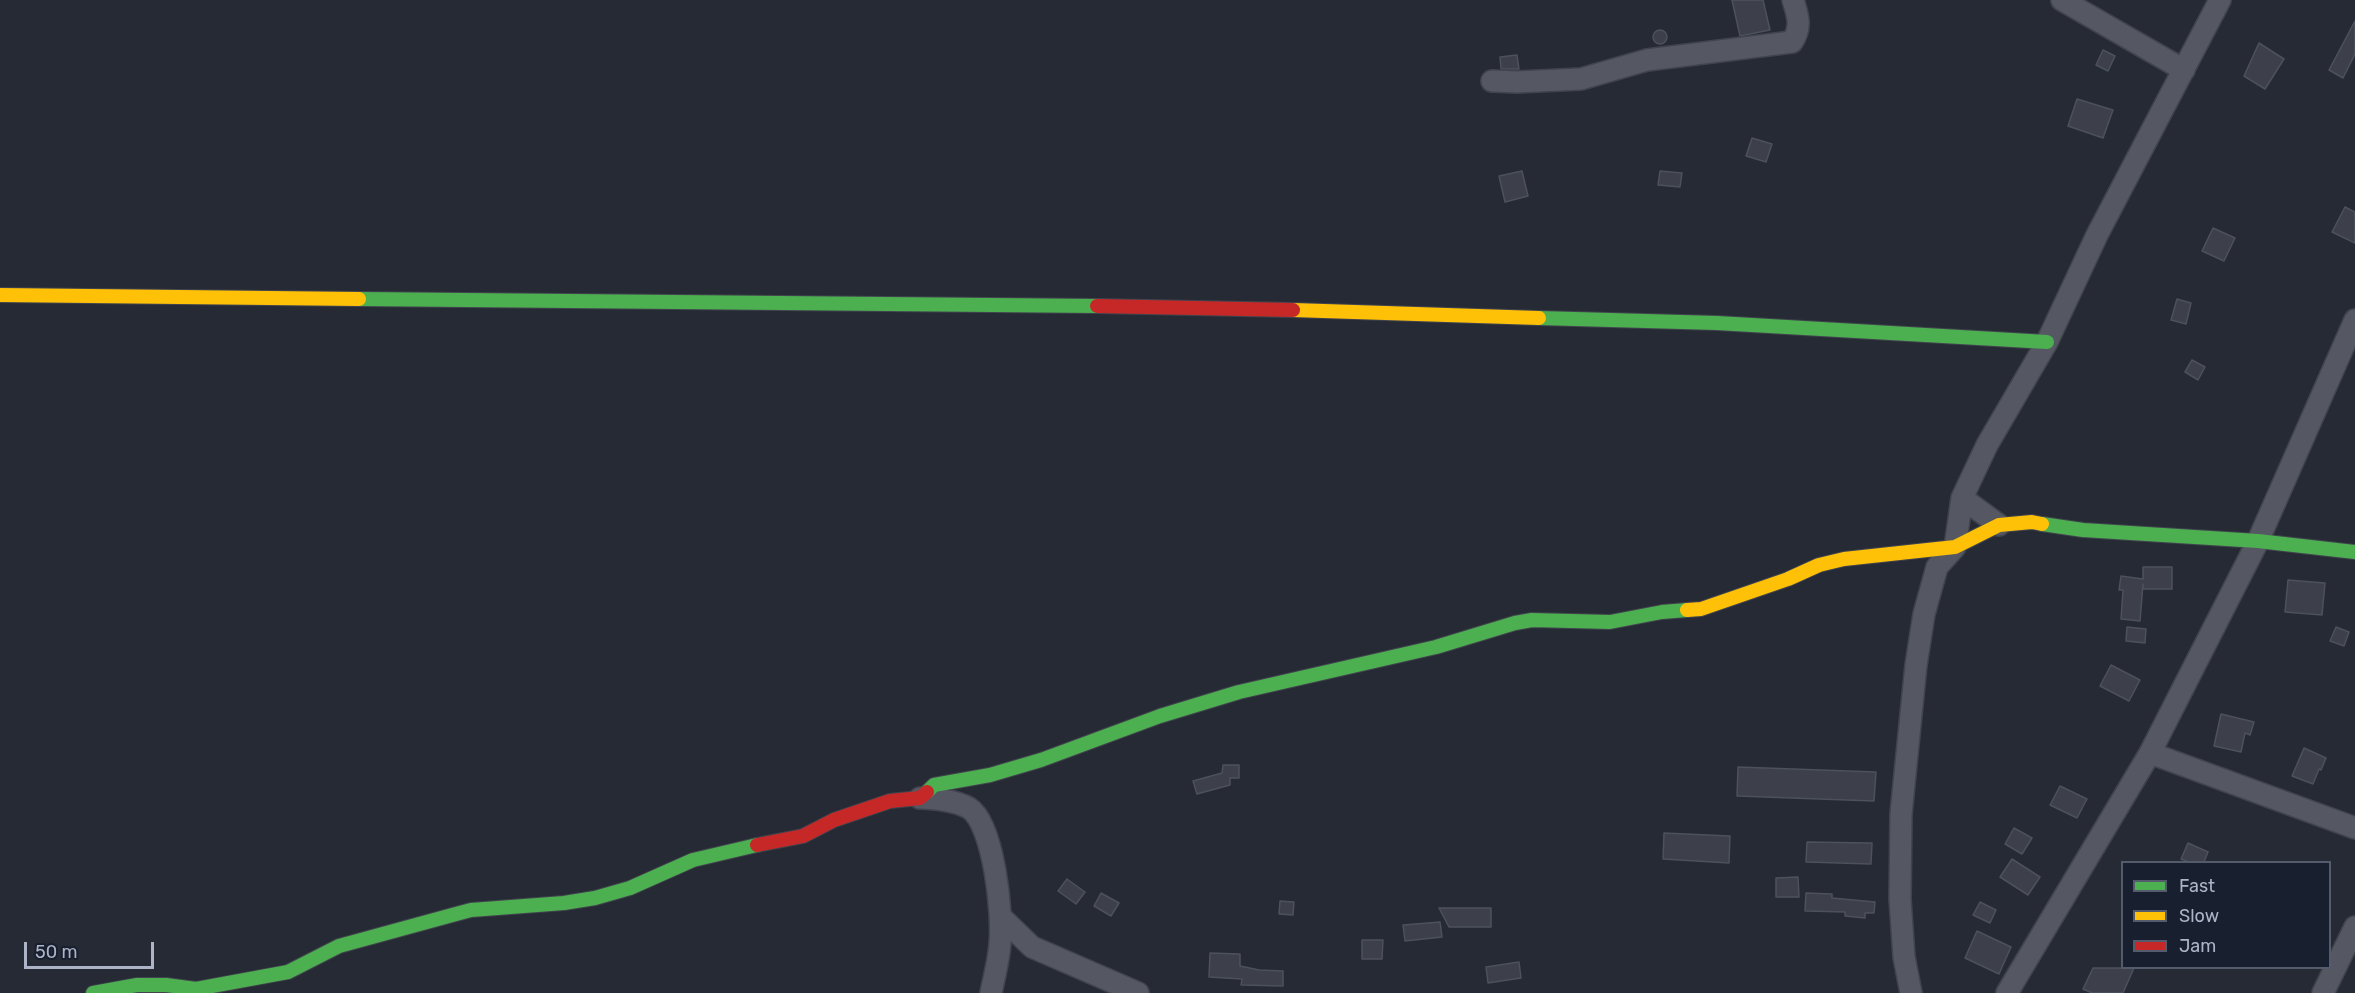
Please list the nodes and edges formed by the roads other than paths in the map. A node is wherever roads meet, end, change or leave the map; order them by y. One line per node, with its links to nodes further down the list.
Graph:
1 (1793, 0): 5 (street)
2 (2062, 0): 4 (street)
3 (2220, 0): 4 (street)
4 (2184, 70): 8 (street)
5 (1492, 81)
6 (0, 295): 8 (street)
7 (2355, 320): 11 (street)
8 (2047, 342): 9 (street)
9 (1962, 498): 10 (street); 12 (street)
10 (1999, 525): 11 (street); 12 (street)
11 (2258, 541): 13 (street); 14 (street)
12 (1955, 547): 15 (street); 25 (street)
13 (2355, 552)
14 (2150, 753): 16 (street); 21 (street)
15 (920, 798): 17 (street); 22 (street)
16 (2355, 828)
17 (1002, 917): 19 (street); 20 (street)
18 (2355, 927): 26 (street)
19 (1032, 947): 20 (street); 24 (street)
20 (998, 961): 23 (street)
21 (2005, 992)
22 (93, 993)
23 (991, 993)
24 (1138, 993)
25 (1911, 993)
26 (2323, 993)

